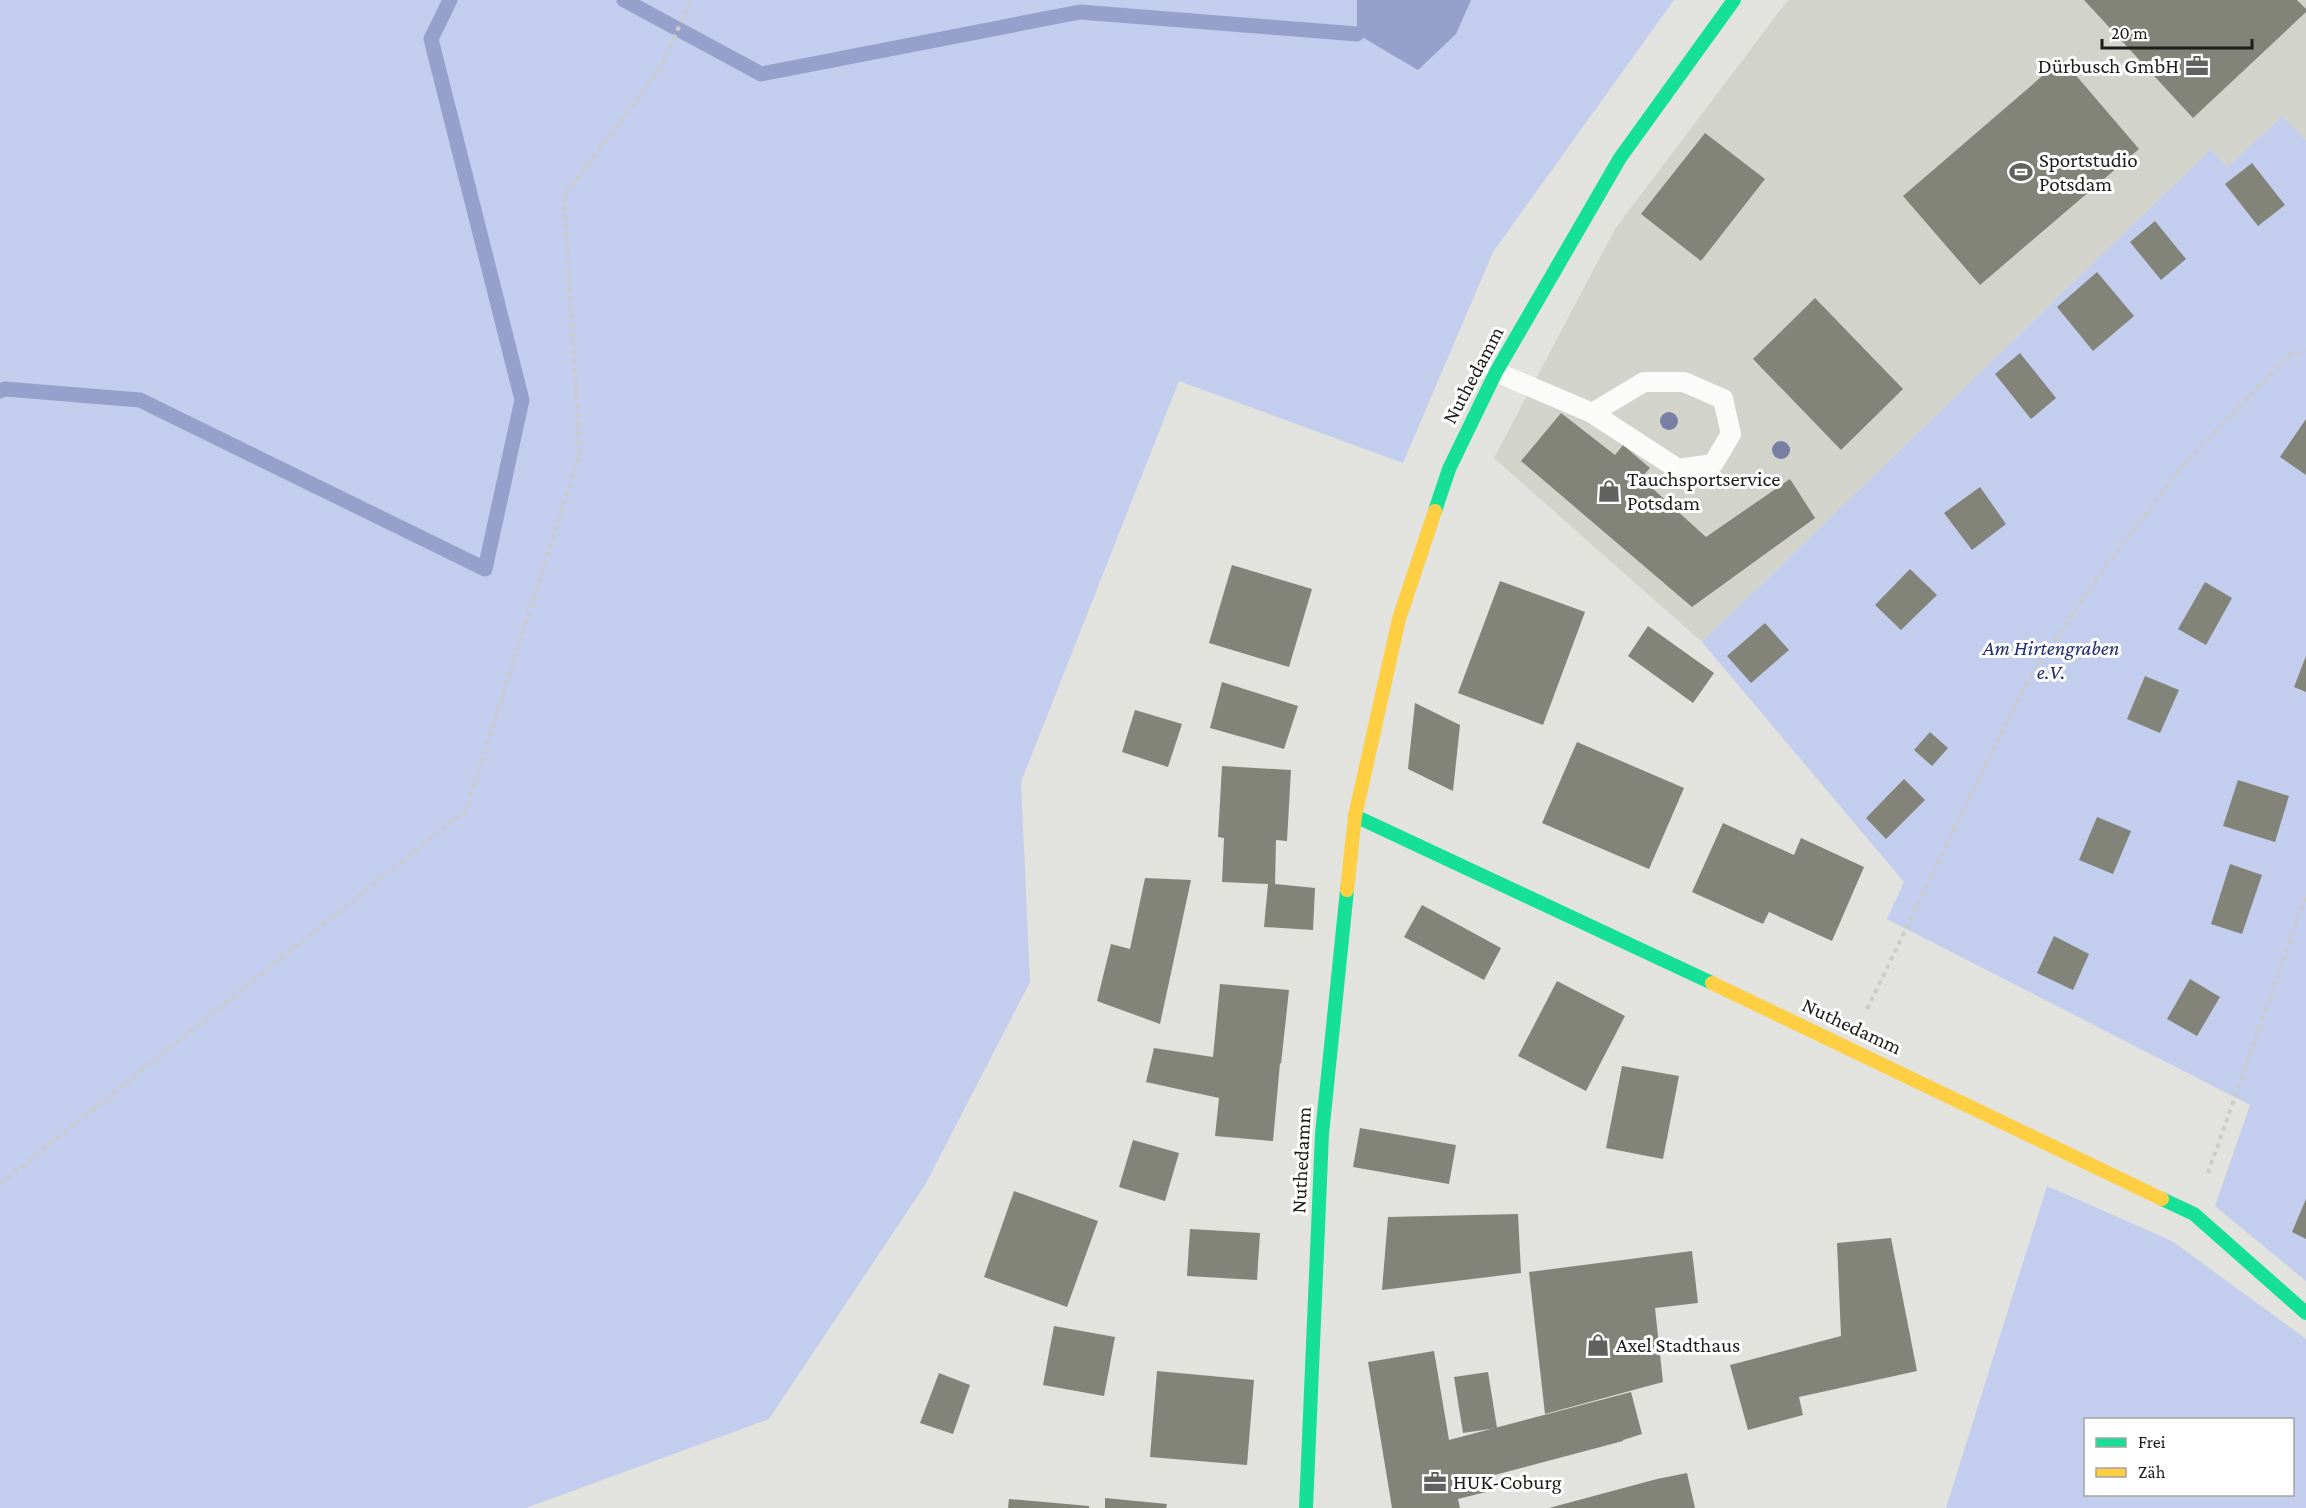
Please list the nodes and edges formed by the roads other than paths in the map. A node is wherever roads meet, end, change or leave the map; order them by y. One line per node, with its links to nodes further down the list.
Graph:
1 (1734, 0): 2 (street, Nuthedamm)
2 (1496, 372): 3 (lane); 4 (street, Nuthedamm)
3 (1592, 413): 3 (lane)
4 (1355, 816): 5 (street, Nuthedamm); 6 (street, Nuthedamm)
5 (2306, 1313)
6 (1306, 1508)

